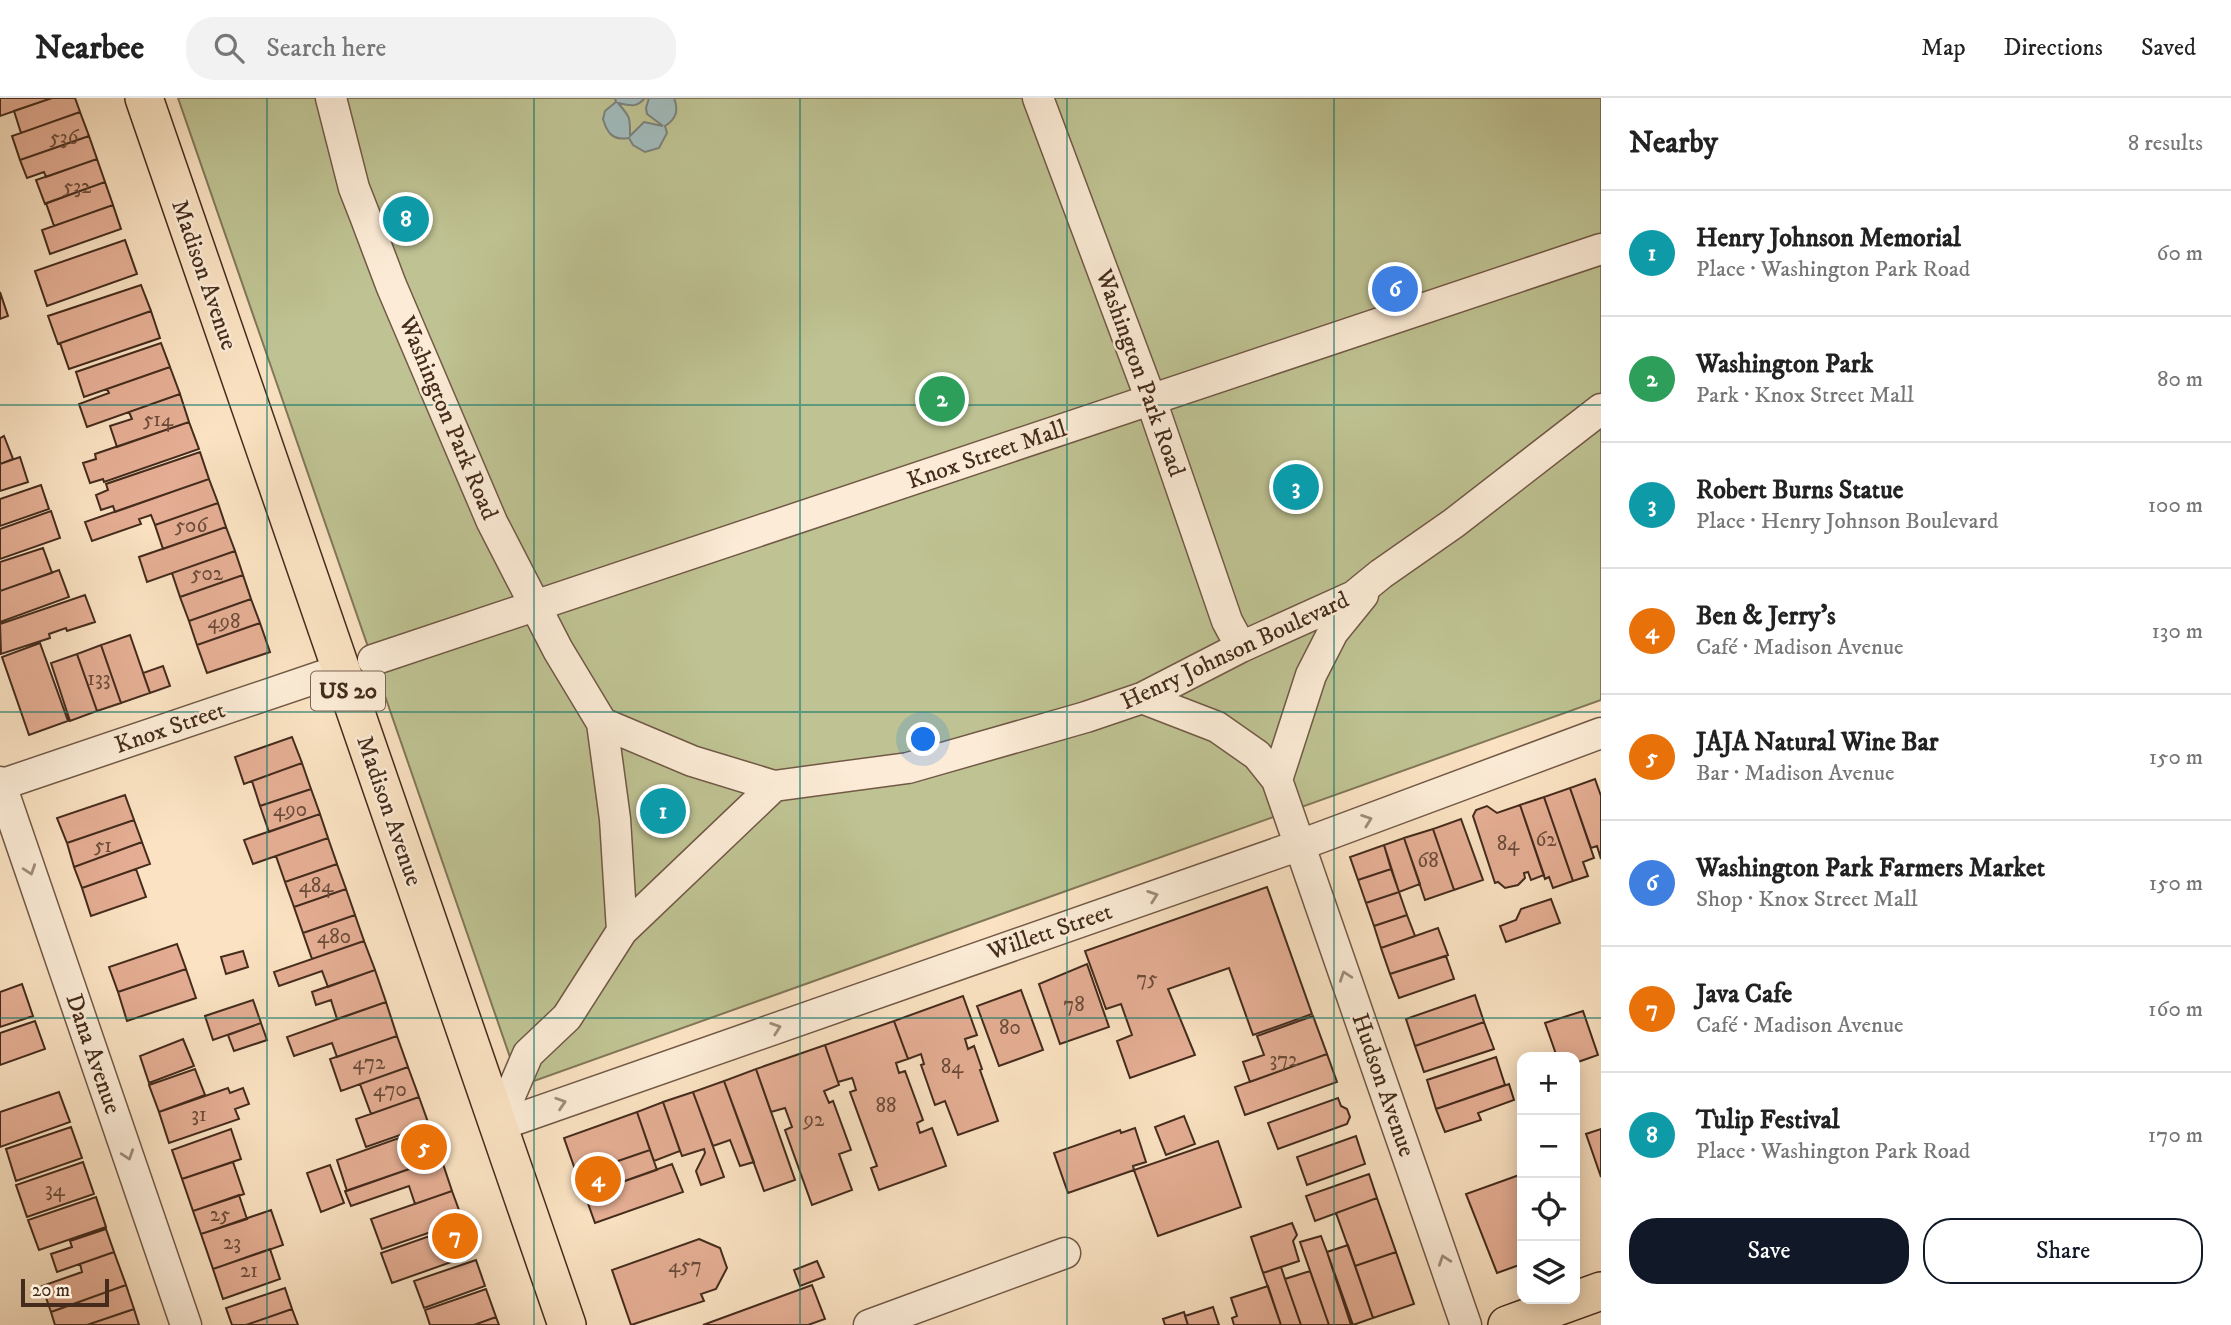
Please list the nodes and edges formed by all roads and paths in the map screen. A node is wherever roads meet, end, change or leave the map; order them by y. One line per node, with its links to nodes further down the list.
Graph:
1 (144, 98): 10 (main road, Madison Avenue / US 20)
2 (331, 98): 8 (street, Washington Park Road)
3 (1038, 98): 5 (street, Washington Park Road)
4 (1601, 249): 5 (street, Knox Street Mall)
5 (1151, 400): 8 (street, Knox Street Mall); 9 (street, Washington Park Road)
6 (1601, 409): 7 (street, Henry Johnson Boulevard)
7 (1381, 574): 9 (street, Henry Johnson Boulevard); 14 (street)
8 (537, 606): 10 (street, Knox Street Mall); 12 (street, Washington Park Road)
9 (1241, 647): 11 (street, Henry Johnson Boulevard)
10 (357, 665): 15 (street, Knox Street); 19 (main road, Madison Avenue / US 20)
11 (1142, 698): 14 (street); 16 (street, Henry Johnson Boulevard)
12 (602, 723): 16 (street); 18 (street, Washington Park Road)
13 (1601, 733): 17 (street, Willett Street, one-way to 13)
14 (1277, 780): 17 (street)
15 (0, 784): 22 (street, Dana Avenue, one-way to 22)
16 (775, 786): 18 (street)
17 (1300, 845): 19 (street, Willett Street, one-way to 17); 25 (street, Hudson Avenue, one-way to 17)
18 (622, 931): 19 (street)
19 (497, 1126): 23 (main road, Madison Avenue / US 20)
20 (1065, 1254): 24 (street)
21 (1601, 1292): 26 (main road)
22 (186, 1325)
23 (566, 1325)
24 (869, 1325)
25 (1466, 1325)
26 (1507, 1325)

